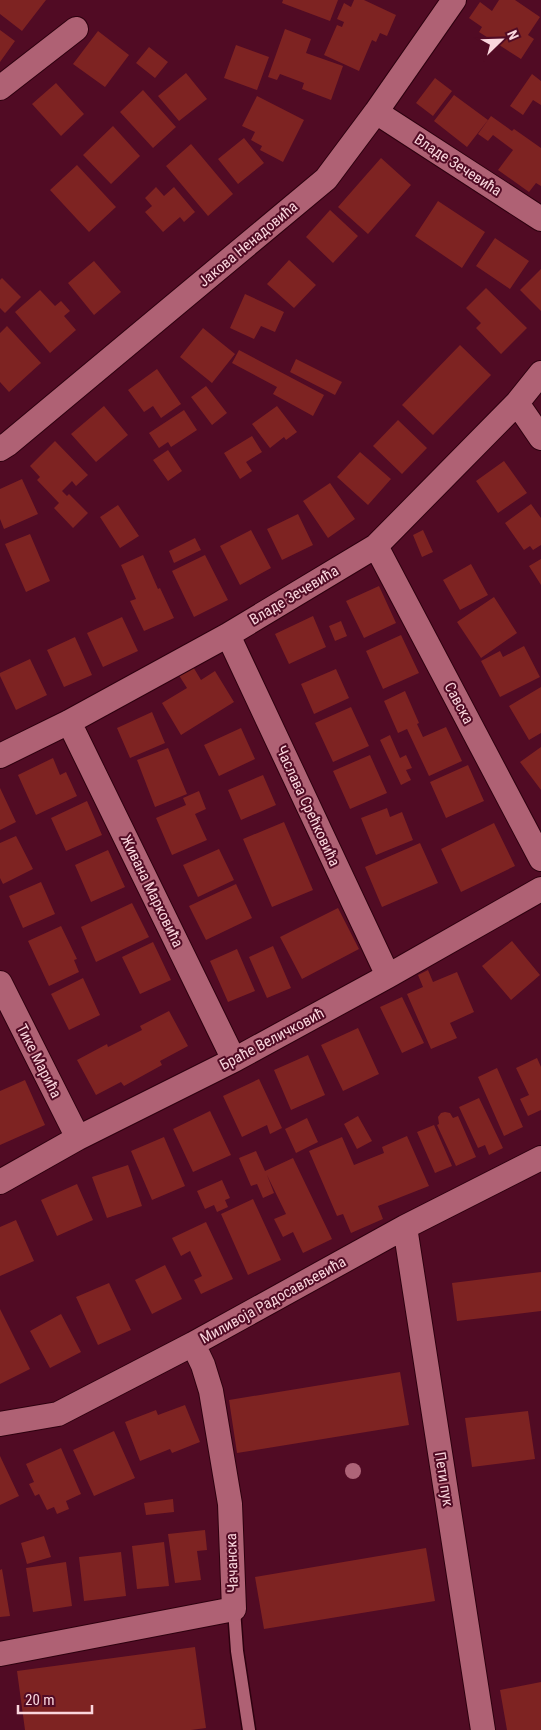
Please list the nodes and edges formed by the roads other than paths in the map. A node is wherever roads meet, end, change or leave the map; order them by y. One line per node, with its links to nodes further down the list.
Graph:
1 (446, 2): 4 (street, Јакова Ненадовића)
2 (76, 29): 3 (street)
3 (0, 88)
4 (376, 112): 5 (street, Владе Зечевића); 9 (street, Јакова Ненадовића)
5 (541, 219)
6 (541, 372): 7 (street, Владе Зечевића)
7 (516, 403): 8 (street); 10 (street, Владе Зечевића)
8 (541, 438)
9 (0, 449)
10 (376, 546): 11 (street, Владе Зечевића); 14 (street, Савска)
11 (228, 635): 12 (street, Владе Зечевића); 16 (street, Часлава Срећковића)
12 (69, 722): 13 (street, Владе Зечевића); 18 (street, Живана Марковића)
13 (0, 756)
14 (541, 859)
15 (541, 889): 16 (street, Браће Величковић)
16 (388, 976): 18 (street, Браће Величковић)
17 (0, 983): 19 (street, Тике Марића)
18 (234, 1060): 19 (street, Браће Величковић)
19 (78, 1138): 21 (street, Браће Величковић)
20 (541, 1158): 22 (street, Миливоја Радосављевића)
21 (0, 1182)
22 (405, 1227): 23 (street, Миливоја Радосављевића); 28 (street, Пети пук)
23 (193, 1344): 24 (street, Миливоја Радосављевића); 25 (street, Чачанска)
24 (0, 1424)
25 (234, 1609): 26 (street, Чачанска); 27 (lane)
26 (0, 1654)
27 (249, 1730)
28 (483, 1730)

